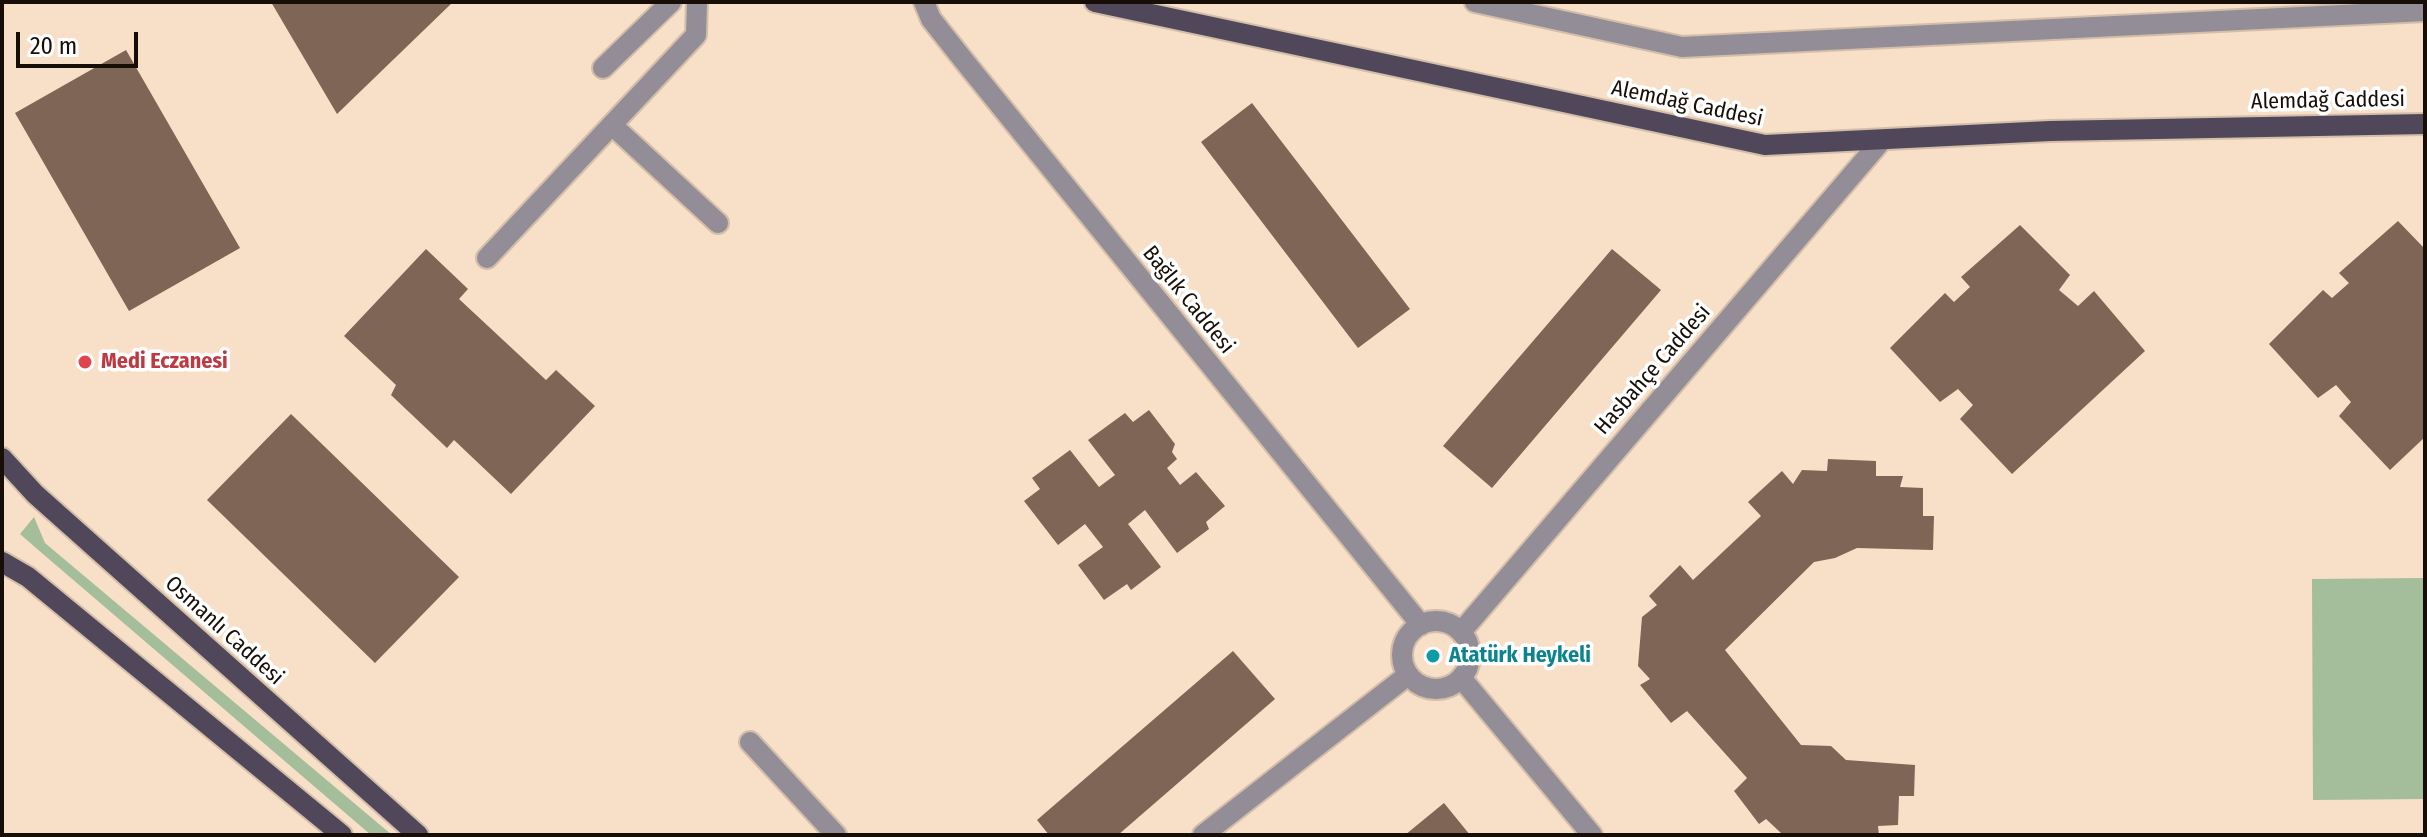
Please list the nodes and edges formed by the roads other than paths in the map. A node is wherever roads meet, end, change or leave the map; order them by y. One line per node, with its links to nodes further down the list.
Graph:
1 (671, 2): 7 (street)
2 (697, 2): 9 (street)
3 (924, 2): 15 (street, Bağlık Caddesi)
4 (1095, 2): 10 (main road, Alemdağ Caddesi)
5 (1475, 2): 6 (street)
6 (2425, 11)
7 (603, 68)
8 (2425, 124): 10 (main road, Alemdağ Caddesi)
9 (612, 125): 11 (street); 12 (street)
10 (1882, 140): 16 (street, Hasbahçe Caddesi)
11 (718, 223)
12 (487, 258)
13 (2, 458): 21 (main road, Osmanlı Caddesi)
14 (2, 562): 20 (main road)
15 (1421, 625): 16 (street); 17 (street)
16 (1461, 632): 18 (street)
17 (1408, 675): 18 (street); 23 (street)
18 (1462, 679): 24 (street)
19 (750, 742): 22 (street)
20 (342, 835)
21 (418, 835)
22 (836, 835)
23 (1203, 835)
24 (1592, 835)

